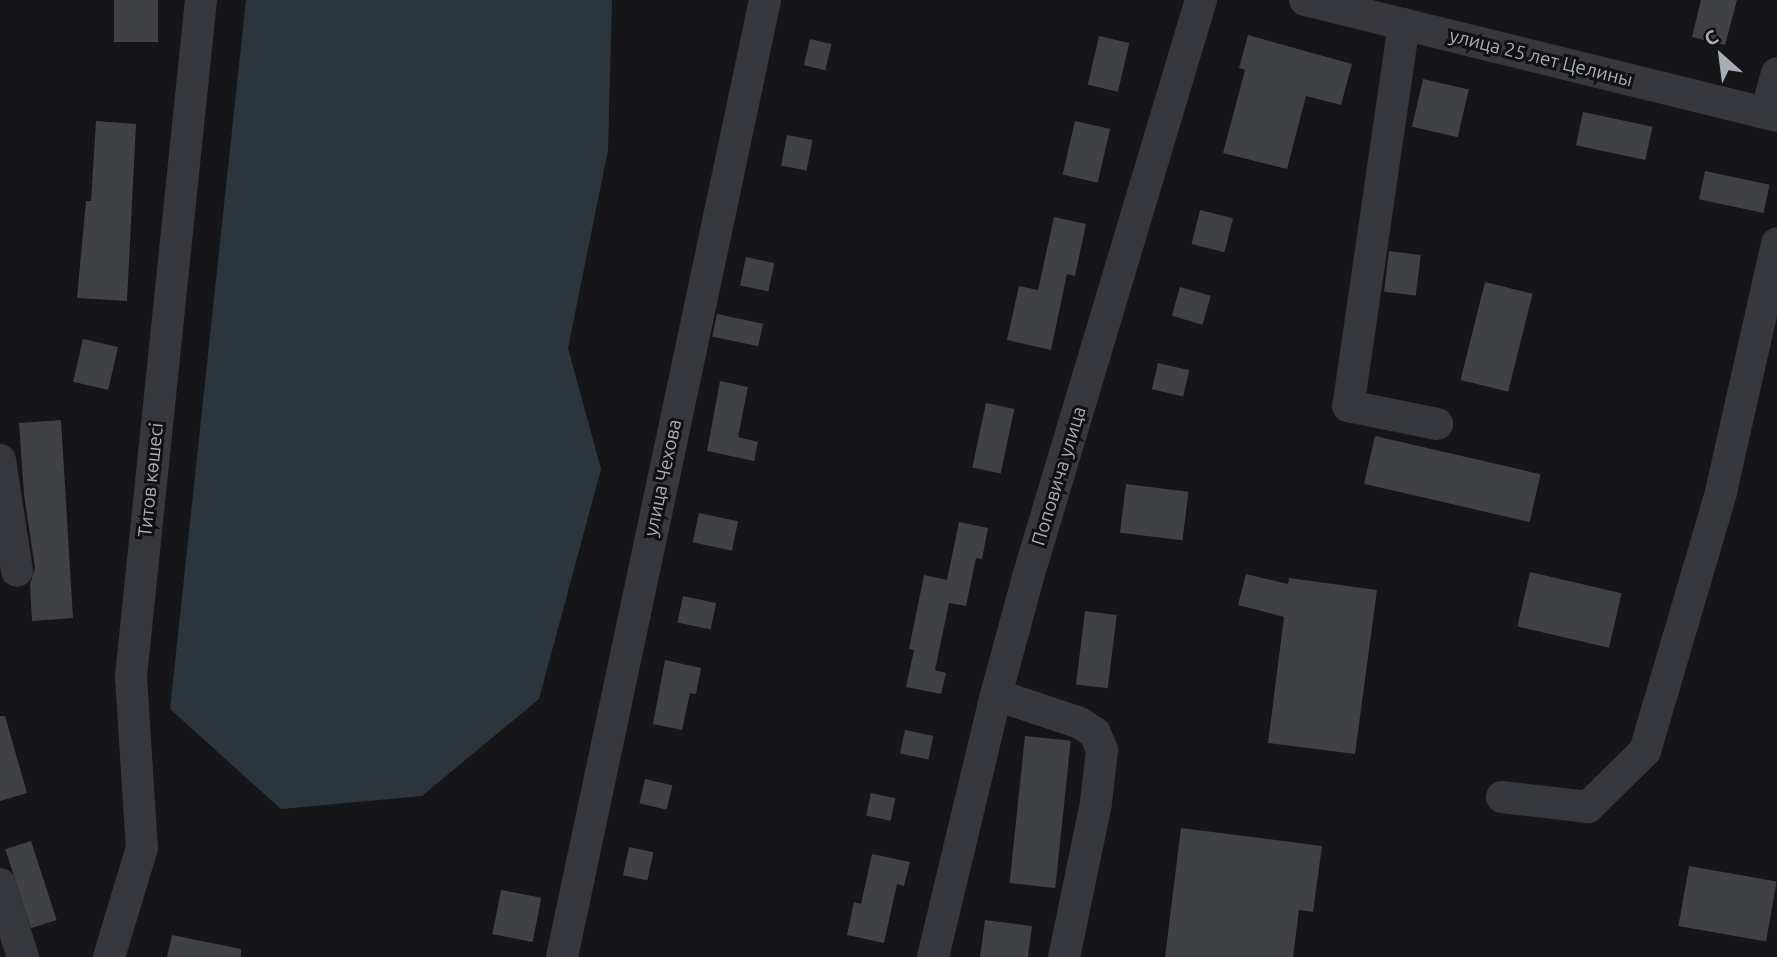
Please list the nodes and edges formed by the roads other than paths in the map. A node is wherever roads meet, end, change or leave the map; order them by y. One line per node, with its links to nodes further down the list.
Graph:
1 (201, 0): 16 (street, Титов көшесі)
2 (765, 0): 17 (street, улица Чехова)
3 (1201, 0): 12 (street, Поповича улица)
4 (1326, 3): 5 (street, улица 25 лет Целины)
5 (1404, 24): 7 (street, улица 25 лет Целины); 9 (street)
6 (1777, 73): 7 (street)
7 (1771, 115)
8 (1777, 243): 13 (street)
9 (1437, 424)
10 (0, 460): 11 (street)
11 (17, 571)
12 (996, 695): 18 (street, Поповича улица); 19 (street)
13 (1502, 797)
14 (0, 884): 15 (street)
15 (23, 957)
16 (109, 957)
17 (562, 957)
18 (933, 957)
19 (1064, 957)

